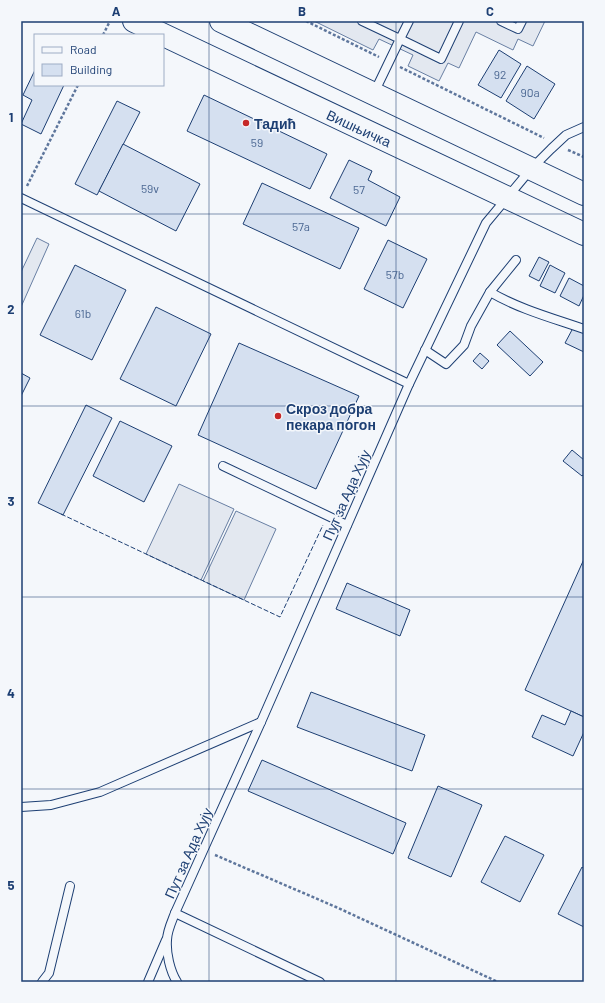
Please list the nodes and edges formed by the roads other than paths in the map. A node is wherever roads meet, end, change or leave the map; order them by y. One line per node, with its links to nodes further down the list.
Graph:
1 (134, 21): 8 (main road, Вишњичка)
2 (221, 21): 11 (main road)
3 (362, 21): 10 (lane)
4 (409, 21): 10 (lane)
5 (459, 21): 10 (lane)
6 (501, 21): 7 (lane)
7 (522, 21)
8 (161, 34)
9 (164, 35): 16 (main road, Вишњичка)
10 (400, 39): 11 (lane)
11 (374, 94): 13 (main road)
12 (584, 127): 13 (lane, Пут за Ада Хују)
13 (531, 169): 14 (main road); 16 (lane, Пут за Ада Хују)
14 (584, 194)
15 (21, 198): 22 (lane)
16 (507, 198): 17 (main road, Вишњичка); 21 (lane, Пут за Ада Хују)
17 (584, 234)
18 (516, 260): 19 (lane)
19 (490, 292): 20 (lane); 21 (lane)
20 (584, 329)
21 (425, 350): 22 (lane, Пут за Ада Хују)
22 (409, 384): 24 (lane, Пут за Ада Хују)
23 (224, 466): 24 (lane)
24 (347, 525): 25 (lane, Пут за Ада Хују)
25 (261, 722): 26 (lane); 28 (lane, Пут за Ада Хују)
26 (21, 807)
27 (70, 886): 30 (lane)
28 (175, 913): 29 (lane); 33 (lane, Пут за Ада Хују)
29 (166, 939): 31 (lane); 32 (lane)
30 (42, 982)
31 (148, 982)
32 (177, 982)
33 (320, 982)

